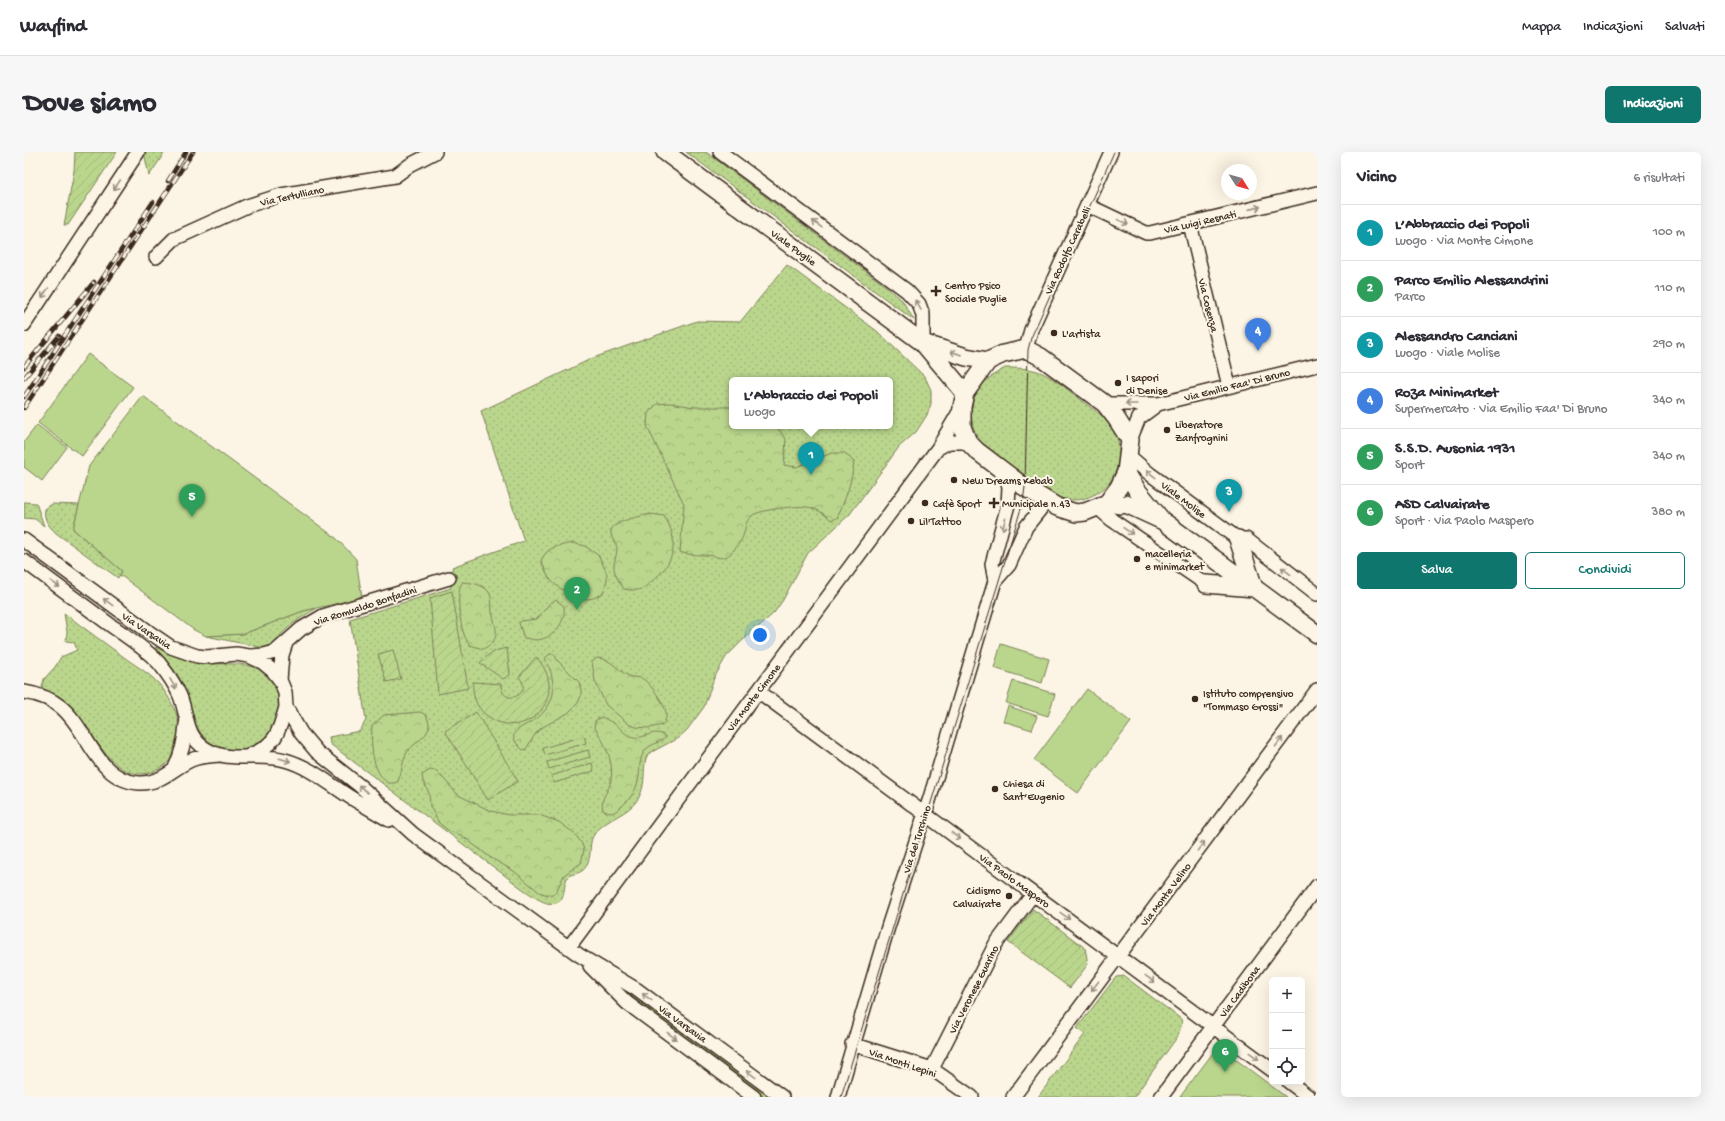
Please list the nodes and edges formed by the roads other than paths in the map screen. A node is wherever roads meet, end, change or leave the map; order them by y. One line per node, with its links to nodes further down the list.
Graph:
1 (138, 152): 10 (street, one-way to 10)
2 (435, 152): 9 (street, Via Tertulliano)
3 (665, 152): 11 (main road, Viale Puglie)
4 (720, 152): 11 (street, one-way to 4)
5 (1111, 152): 7 (street, Via Rodolfo Carabelli)
6 (1317, 193): 8 (street, Via Luigi Resnati, one-way to 6)
7 (1087, 205): 8 (street, Via Luigi Resnati, one-way to 8); 12 (street, Via Rodolfo Carabelli)
8 (1190, 224): 15 (street, Via Cosenza)
9 (156, 257)
10 (24, 325)
11 (923, 343): 13 (main road, Viale Puglie, one-way to 11); 16 (main road, Viale Puglie)
12 (1026, 349): 13 (main road); 17 (main road)
13 (988, 361): 16 (main road)
14 (1317, 365): 15 (street, Via Emilio Faa' Di Bruno)
15 (1229, 386): 18 (street, Via Emilio Faa' Di Bruno)
16 (964, 400): 19 (main road); 20 (street, Via Monte Cimone)
17 (1105, 404): 18 (street, Via Emilio Faa' Di Bruno, one-way to 17); 21 (main road)
18 (1158, 404): 21 (street, Via Emilio Faa' Di Bruno)
19 (968, 442): 20 (street); 22 (main road)
20 (938, 448): 40 (street, Via Monte Cimone)
21 (1129, 448): 23 (main road); 28 (street, Viale Molise, one-way to 21)
22 (1005, 472): 24 (main road); 31 (street, Via del Turchino, one-way to 31)
23 (1126, 472): 25 (main road); 26 (main road)
24 (1046, 502): 25 (main road); 31 (street, Via del Turchino)
25 (1102, 505): 26 (main road); 32 (street, one-way to 32)
26 (1163, 521): 33 (main road)
27 (24, 540): 37 (street, Via Varsavia, one-way to 27)
28 (1238, 540): 33 (main road); 34 (street, Viale Molise, one-way to 28)
29 (24, 561): 43 (street, Via Varsavia, one-way to 43)
30 (449, 578): 36 (street, Via Romualdo Bonfadini)
31 (995, 581): 47 (street, Via del Turchino)
32 (1206, 584): 33 (main road)
33 (1254, 588): 35 (main road)
34 (1317, 594)
35 (1317, 634)
36 (286, 642): 37 (street, Via Romualdo Bonfadini); 38 (street)
37 (249, 656): 38 (street, Via Varsavia)
38 (280, 680): 42 (street, Via Varsavia)
39 (1317, 690): 52 (street, Via Monte Velino, one-way to 39)
40 (758, 691): 47 (street, Via Paolo Maspero); 51 (street, Via Monte Cimone)
41 (24, 692): 46 (street)
42 (286, 707): 45 (street, Via Varsavia); 48 (street, Via Varsavia, one-way to 42)
43 (186, 718): 44 (street, Via Varsavia); 46 (street)
44 (218, 755): 45 (street, Via Varsavia); 46 (street)
45 (246, 756): 48 (street, Via Varsavia, one-way to 48)
46 (174, 770)
47 (925, 813): 50 (street, Via Paolo Maspero, one-way to 50); 54 (street, Via del Turchino)
48 (413, 834): 51 (street, Via Varsavia)
49 (1317, 886): 53 (street, Via Cadibona)
50 (1034, 894): 52 (street, Via Paolo Maspero, one-way to 52); 56 (street, Via Veronese Guarino)
51 (574, 951): 58 (street, Via Varsavia, one-way to 58); 59 (street, Via Varsavia, one-way to 51)
52 (1119, 956): 53 (street, Via Paolo Maspero, one-way to 53); 62 (street, Via Monte Velino, one-way to 62)
53 (1214, 1026): 55 (street, Via Paolo Maspero, one-way to 55); 63 (street, Via Cadibona)
54 (852, 1044): 56 (street, Via Monti Lepini); 60 (street, Via del Turchino)
55 (1269, 1068)
56 (932, 1069): 61 (street, Via Monti Lepini)
57 (1293, 1085): 64 (street)
58 (754, 1097)
59 (782, 1097)
60 (838, 1097)
61 (972, 1097)
62 (1013, 1097)
63 (1162, 1097)
64 (1309, 1097)

